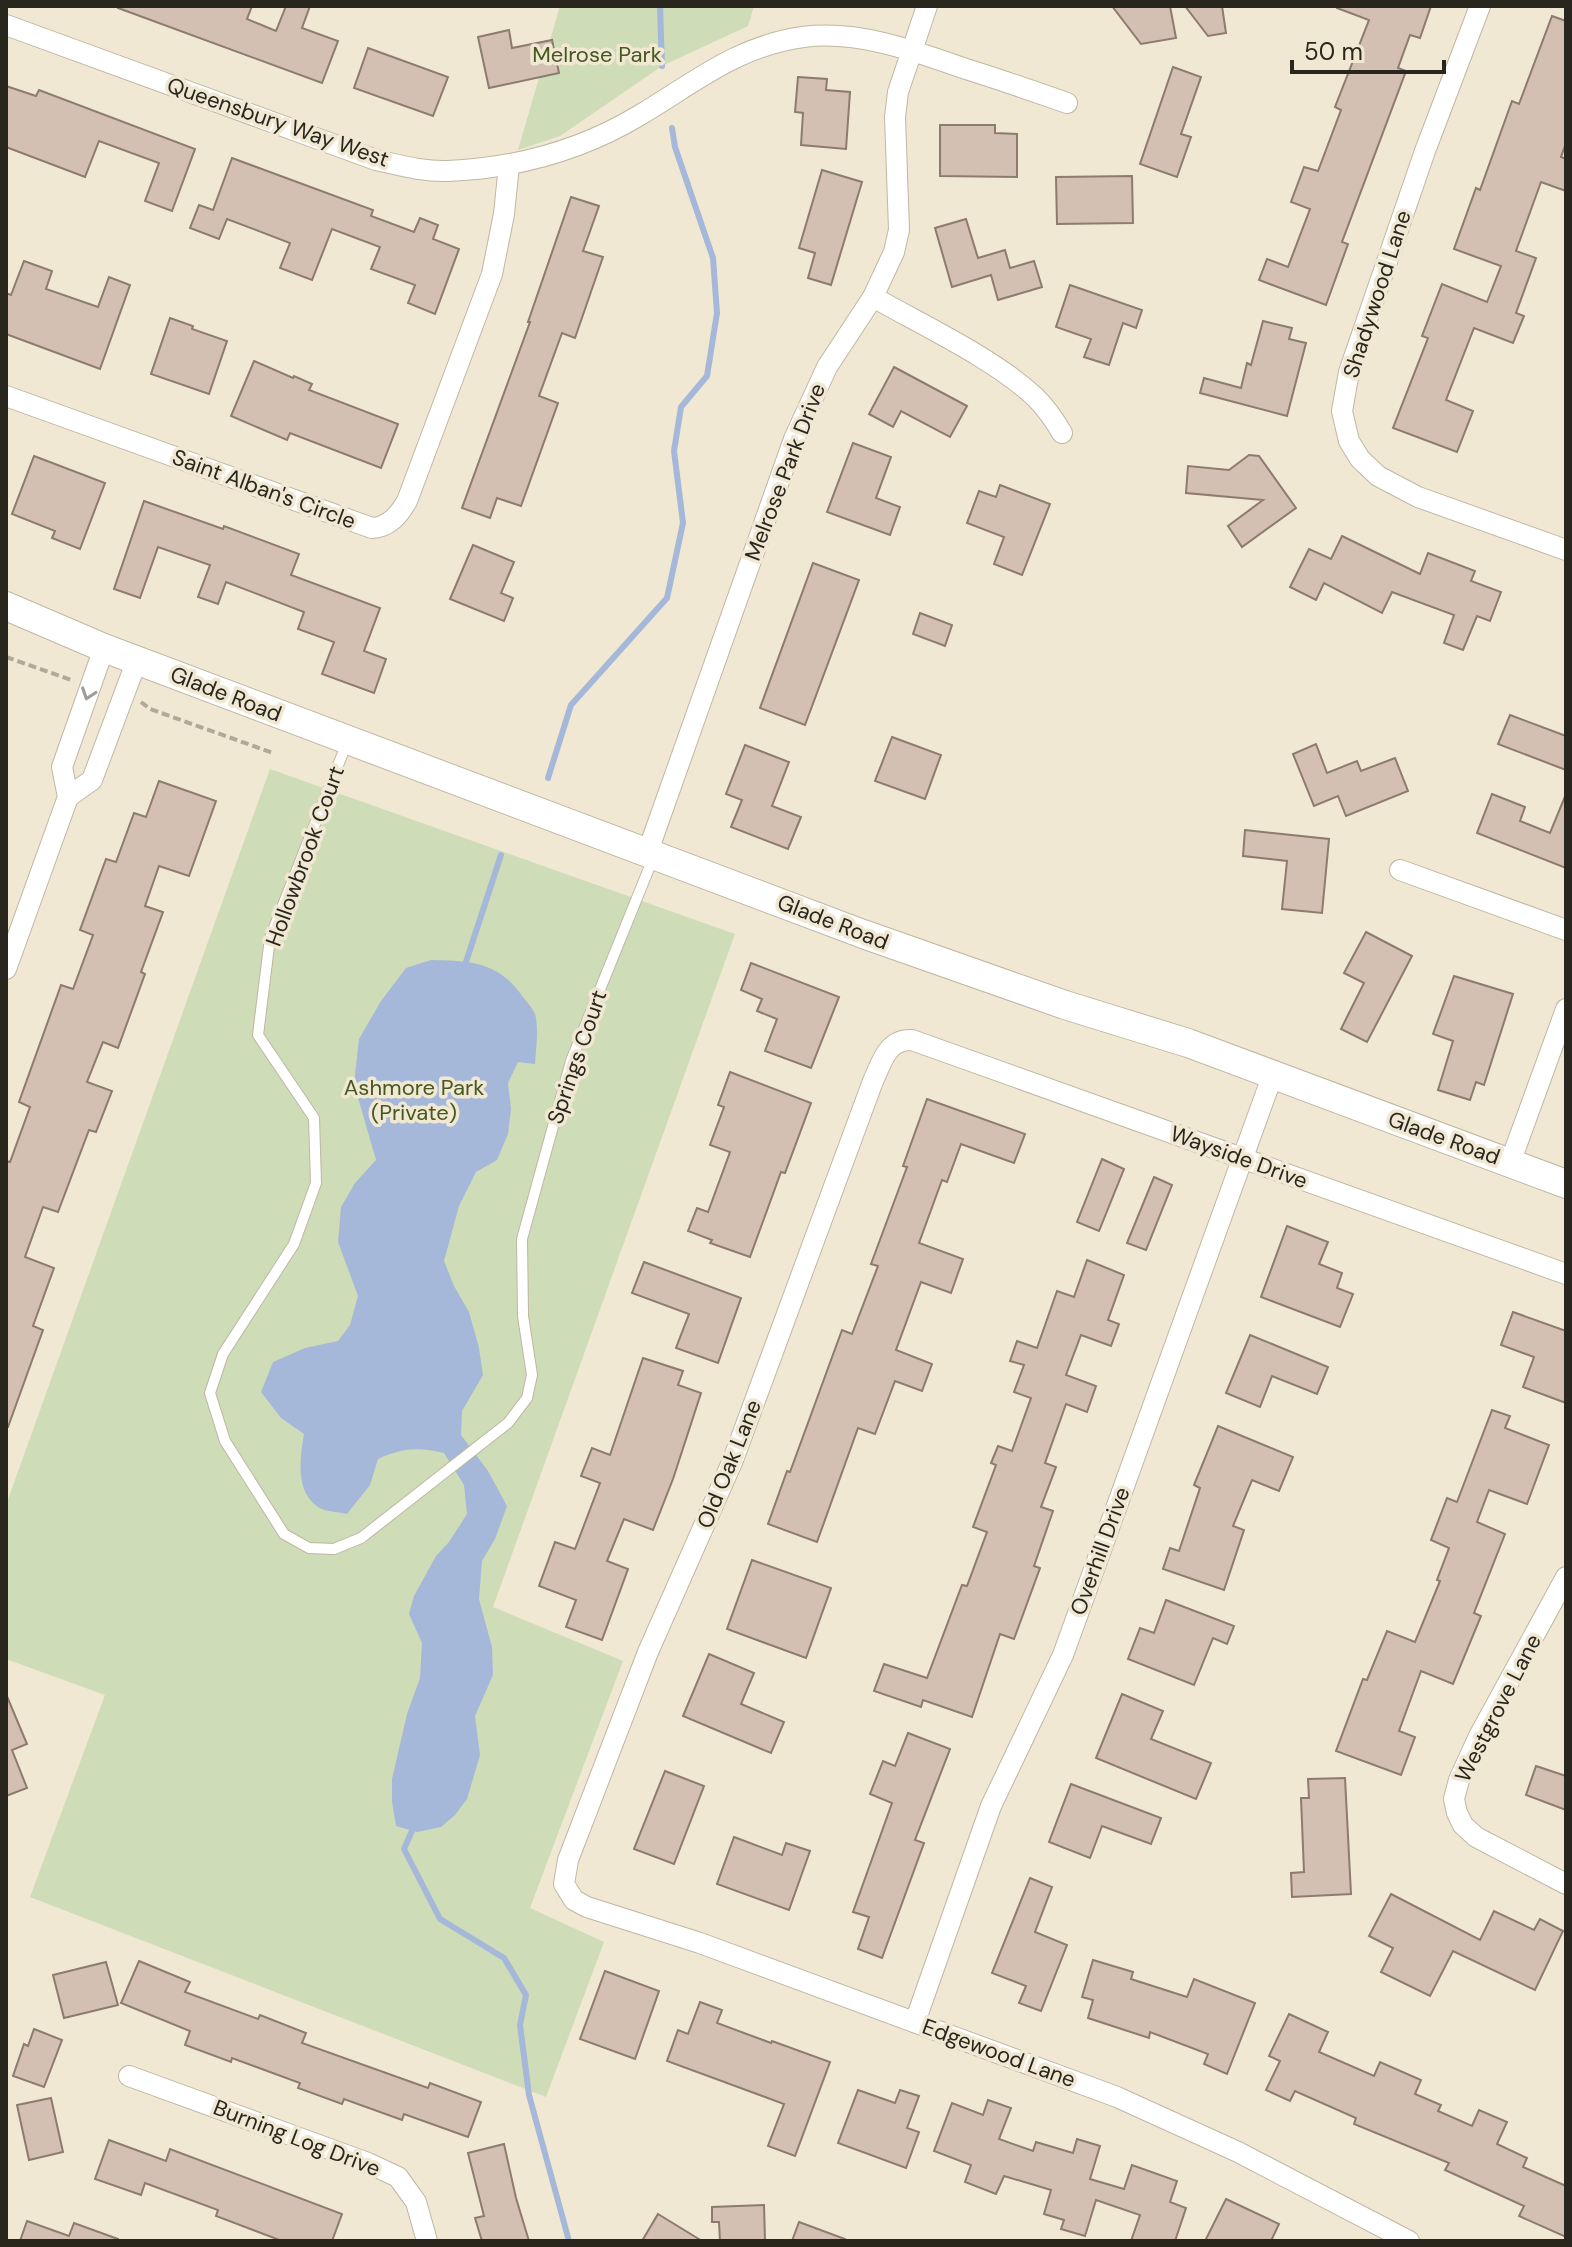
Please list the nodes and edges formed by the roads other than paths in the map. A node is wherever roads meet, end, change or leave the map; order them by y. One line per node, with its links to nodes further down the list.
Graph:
1 (927, 6): 4 (street, Melrose Park Drive)
2 (1480, 6): 10 (street, Shadywood Lane)
3 (6, 25): 6 (street, Queensbury Way West)
4 (911, 50): 5 (street, Queensbury Way West); 6 (street, Queensbury Way West); 7 (street, Melrose Park Drive)
5 (1067, 103)
6 (509, 165): 8 (street, Saint Alban's Circle)
7 (873, 297): 9 (street); 17 (street, Melrose Park Drive)
8 (6, 396)
9 (1062, 433)
10 (1566, 550)
11 (6, 606): 13 (main road, Glade Road)
12 (6, 625): 13 (main road, Glade Road)
13 (104, 648): 14 (main road, Glade Road); 16 (street, one-way to 16)
14 (137, 660): 15 (main road, Glade Road); 16 (street)
15 (349, 740): 17 (main road, Glade Road); 27 (lane, Hollowbrook Court)
16 (68, 797): 20 (street)
17 (652, 852): 23 (main road, Glade Road); 27 (lane, Springs Court)
18 (1400, 870): 19 (street)
19 (1566, 930)
20 (6, 969)
21 (1566, 1009): 25 (street)
22 (912, 1040): 24 (street, Wayside Drive); 31 (street, Old Oak Lane)
23 (1273, 1074): 24 (street, Overhill Drive); 25 (main road, Glade Road)
24 (1242, 1159): 28 (street, Wayside Drive); 32 (street, Overhill Drive)
25 (1510, 1163): 26 (main road, Glade Road)
26 (1566, 1184)
27 (521, 1267)
28 (1566, 1274)
29 (1566, 1577): 30 (street, Westgrove Lane)
30 (1566, 1884)
31 (574, 1900): 32 (street, Edgewood Lane)
32 (915, 2022): 35 (street, Edgewood Lane)
33 (129, 2076): 34 (street, Burning Log Drive)
34 (427, 2241)
35 (1409, 2241)

